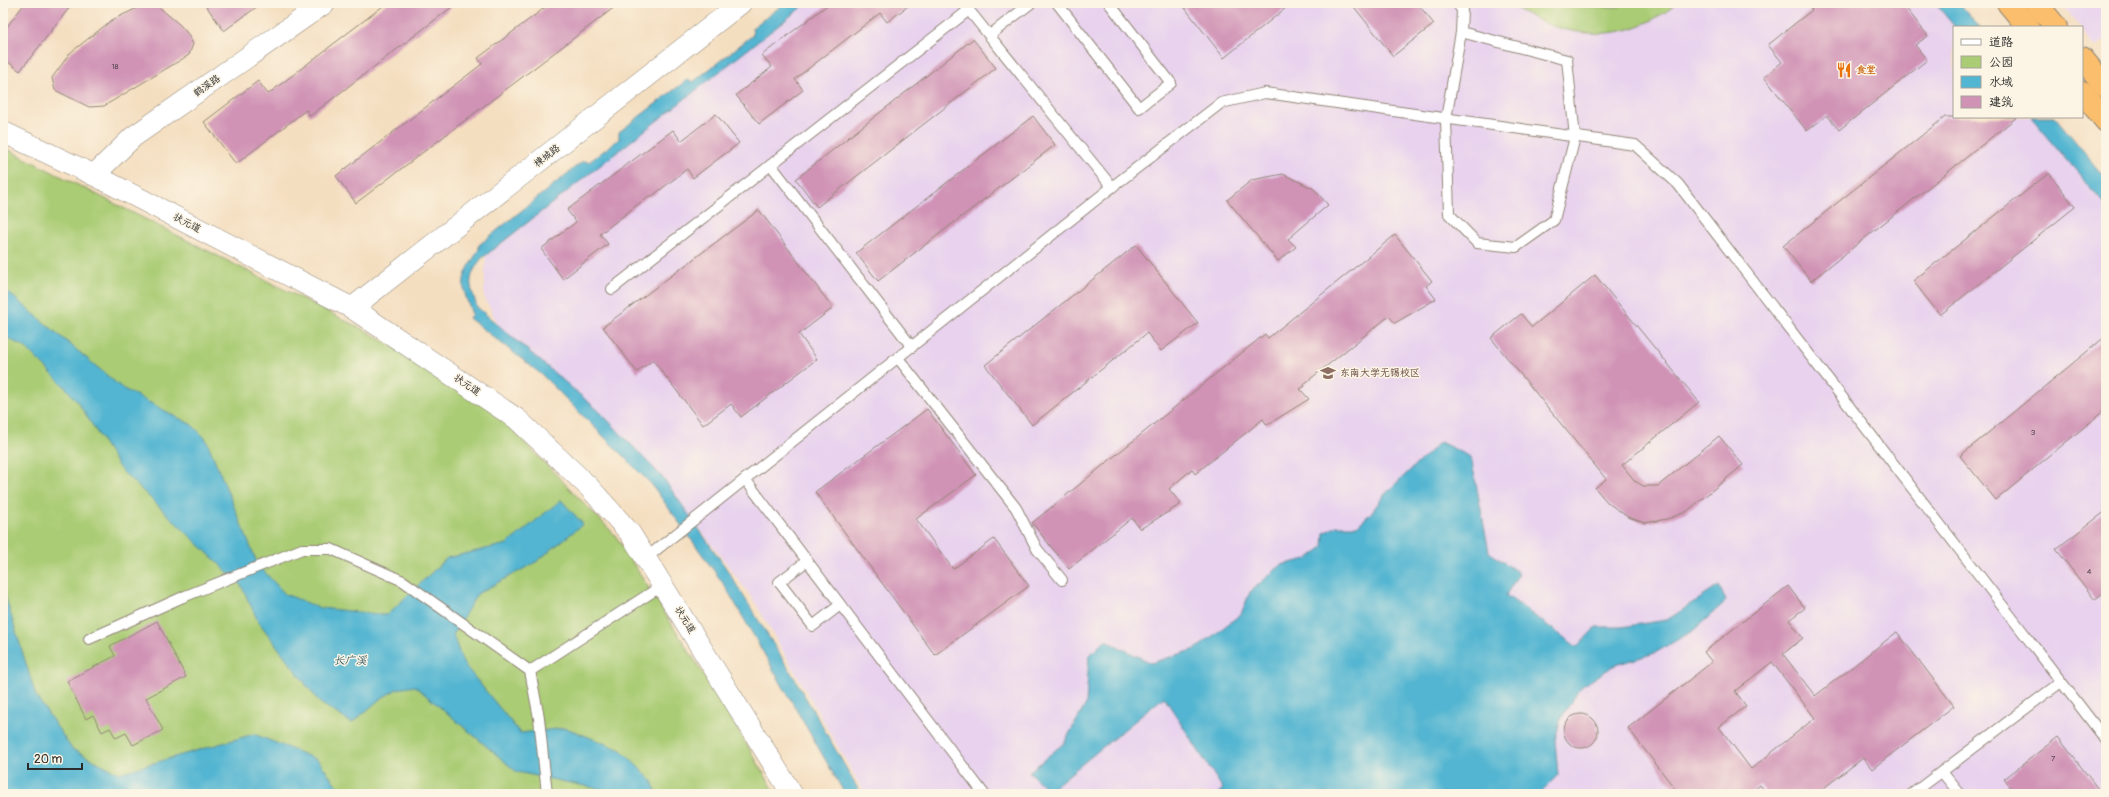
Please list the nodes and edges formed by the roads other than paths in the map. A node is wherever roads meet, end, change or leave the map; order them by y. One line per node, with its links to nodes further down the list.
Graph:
1 (324, 3): 22 (street, 鹤溪路)
2 (741, 3): 25 (street, 楝城路)
3 (1031, 3): 13 (lane)
4 (1057, 3): 5 (lane)
5 (1108, 3)
6 (1457, 3): 12 (lane)
7 (2008, 3): 10 (highway)
8 (2036, 3): 11 (highway)
9 (966, 6): 13 (lane); 21 (lane)
10 (2027, 26)
11 (2055, 26)
12 (1461, 32): 17 (lane); 20 (lane)
13 (990, 36): 23 (lane)
14 (2083, 59): 15 (highway)
15 (2106, 87)
16 (2083, 93): 18 (highway)
17 (1446, 119): 20 (lane); 20 (lane); 23 (lane)
18 (2106, 120)
19 (3, 132): 22 (street, 状元道)
20 (1575, 137): 36 (lane)
21 (771, 165): 24 (lane); 26 (lane)
22 (94, 176): 25 (street, 状元道)
23 (1112, 187): 26 (lane)
24 (612, 289)
25 (352, 308): 29 (street, 状元道)
26 (912, 347): 27 (lane)
27 (898, 358): 28 (lane); 31 (lane)
28 (745, 479): 29 (lane); 30 (lane)
29 (646, 558): 32 (street, 状元道)
30 (807, 561): 33 (lane); 33 (lane)
31 (1062, 580)
32 (663, 585): 35 (lane); 40 (street, 状元道)
33 (840, 605): 41 (lane)
34 (88, 639): 35 (lane)
35 (530, 671): 39 (lane)
36 (2061, 682): 37 (lane); 38 (lane)
37 (2106, 740)
38 (1942, 772): 42 (lane); 43 (lane)
39 (547, 793)
40 (792, 794)
41 (984, 794)
42 (1912, 794)
43 (1960, 794)

